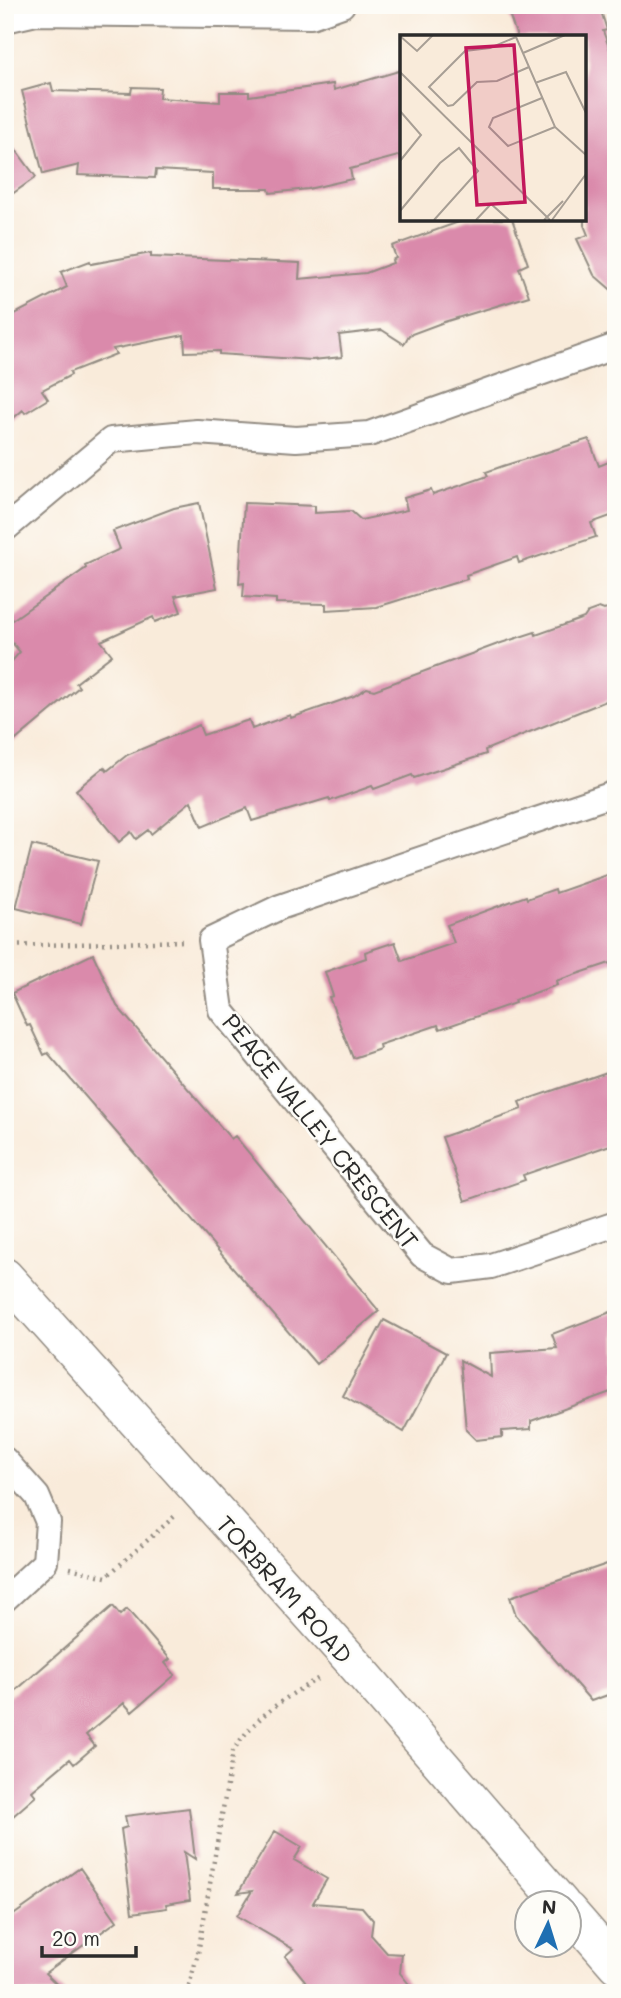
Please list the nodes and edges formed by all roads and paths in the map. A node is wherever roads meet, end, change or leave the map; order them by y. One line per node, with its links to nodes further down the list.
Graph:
1 (342, 5): 2 (street)
2 (5, 20)
3 (616, 346): 4 (street)
4 (5, 530)
5 (616, 793): 6 (street)
6 (211, 940): 7 (path); 8 (street, PEACE VALLEY CRESCENT)
7 (5, 946)
8 (616, 1224)
9 (5, 1276): 11 (main road, TORBRAM ROAD)
10 (5, 1460): 12 (street)
11 (199, 1494): 12 (path); 14 (main road, TORBRAM ROAD)
12 (46, 1562): 13 (street)
13 (5, 1598)
14 (351, 1660): 15 (main road, TORBRAM ROAD); 18 (path)
15 (551, 1890)
16 (582, 1925): 17 (main road)
17 (616, 1965)
18 (187, 1993)

